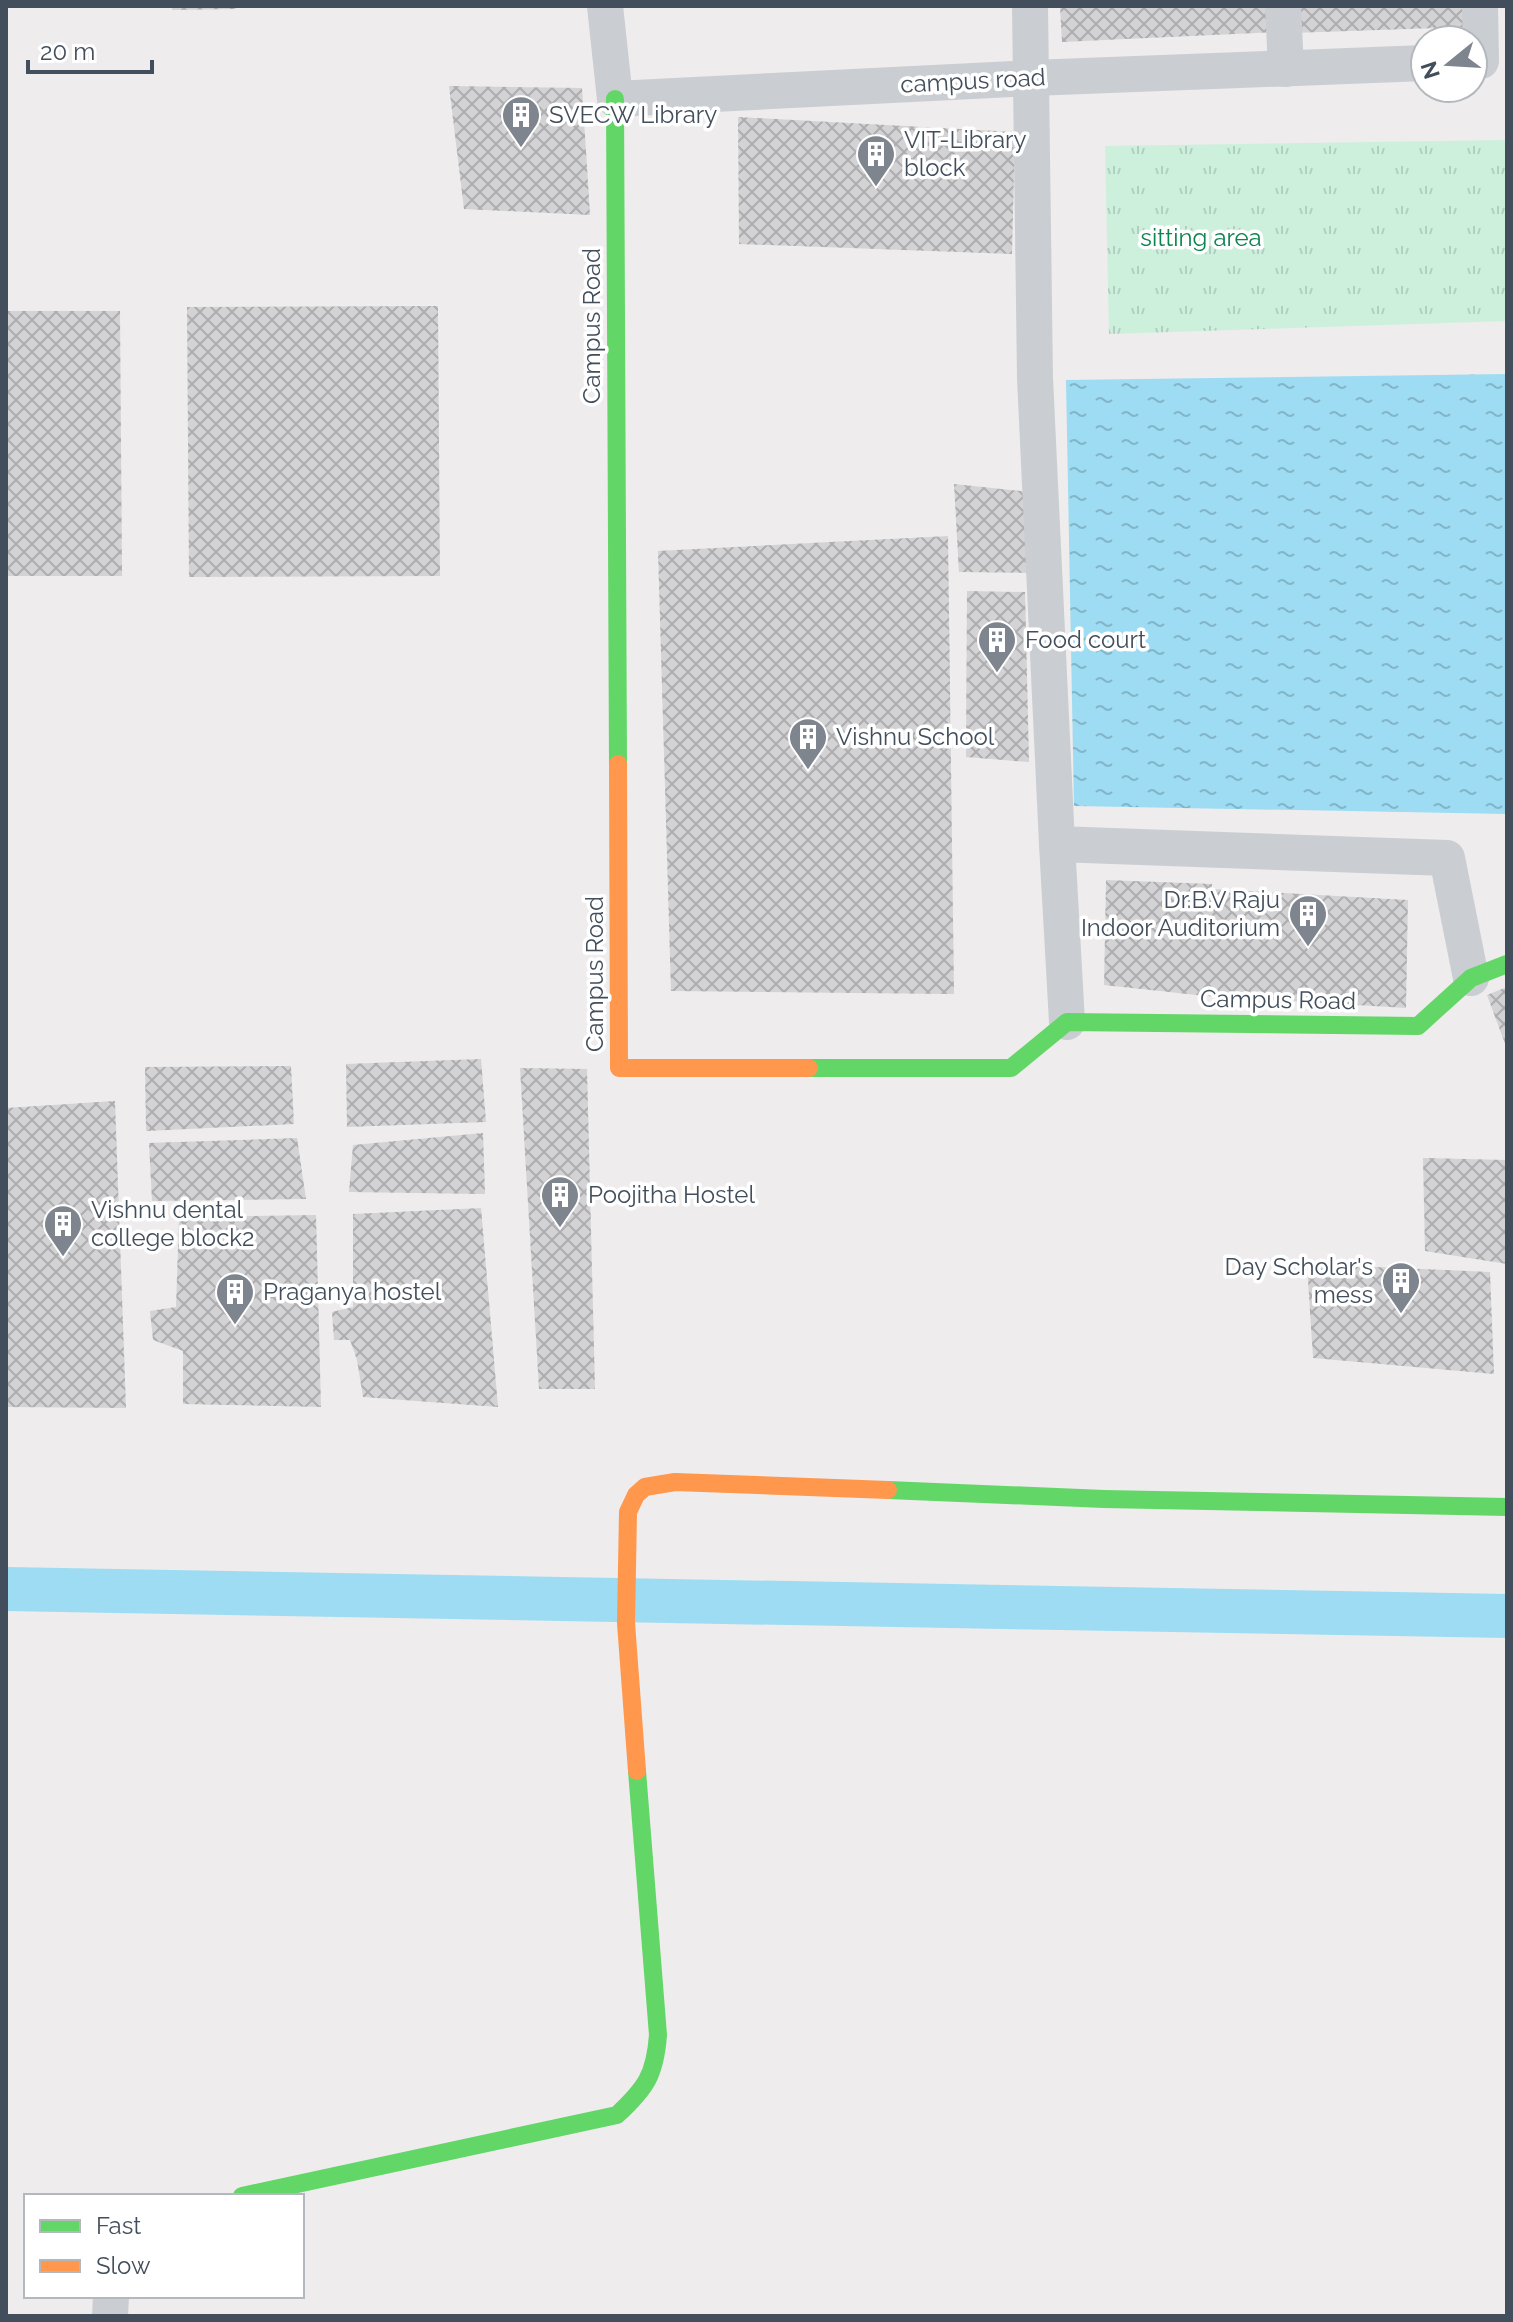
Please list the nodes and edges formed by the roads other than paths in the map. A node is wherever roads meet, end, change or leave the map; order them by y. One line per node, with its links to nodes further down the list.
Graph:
1 (605, 6): 7 (street)
2 (1030, 6): 6 (street)
3 (1283, 6): 5 (street)
4 (1409, 64): 5 (street, campus road)
5 (1286, 69): 6 (street, campus road)
6 (1032, 78): 7 (street, campus road); 8 (street)
7 (615, 99): 11 (street, Campus Road)
8 (1057, 844): 10 (street); 11 (street)
9 (1507, 964): 10 (street, Campus Road)
10 (1471, 978): 11 (street, Campus Road)
11 (1067, 1022)
12 (1507, 1507): 13 (street)
13 (251, 2194)

